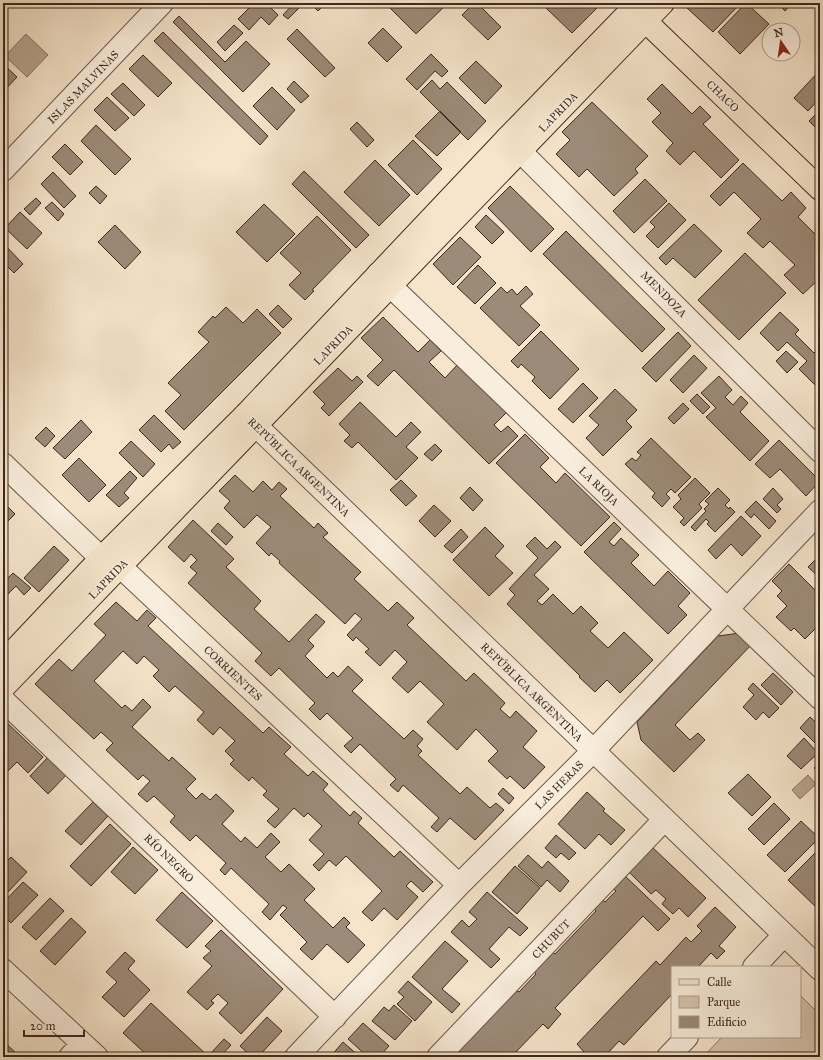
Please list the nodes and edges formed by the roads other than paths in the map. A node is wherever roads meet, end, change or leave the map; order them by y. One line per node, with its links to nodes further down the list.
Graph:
1 (162, 3): 5 (street, ISLAS MALVINAS)
2 (664, 3): 3 (main road, LAPRIDA)
3 (636, 9): 4 (main road, LAPRIDA); 6 (main road, CHACO)
4 (514, 144): 7 (main road, LAPRIDA); 9 (street, MENDOZA)
5 (3, 170)
6 (820, 189)
7 (384, 280): 8 (main road, LAPRIDA); 13 (street, LA RIOJA)
8 (250, 420): 12 (main road, LAPRIDA); 18 (street, REPÚBLICA ARGENTINA)
9 (820, 451)
10 (3, 464): 12 (street, CORRIENTES)
11 (820, 511): 13 (street, LAS HERAS)
12 (110, 563): 14 (main road, LAPRIDA); 15 (main road, LAPRIDA); 20 (street, CORRIENTES)
13 (727, 609): 16 (street, LA RIOJA); 18 (street, LAS HERAS)
14 (3, 662)
15 (3, 688)
16 (820, 698)
17 (3, 700): 25 (street, RÍO NEGRO)
18 (593, 751): 19 (street, REPÚBLICA ARGENTINA); 20 (street, LAS HERAS)
19 (664, 820): 21 (street, REPÚBLICA ARGENTINA); 29 (street, CHUBUT)
20 (459, 886): 25 (street, LAS HERAS)
21 (784, 935): 22 (street); 23 (street, REPÚBLICA ARGENTINA)
22 (755, 966)
23 (820, 969)
24 (3, 970): 27 (street)
25 (335, 1017): 28 (street, LAS HERAS)
26 (686, 1038): 30 (street)
27 (83, 1053)
28 (296, 1057)
29 (438, 1057)
30 (668, 1057)

